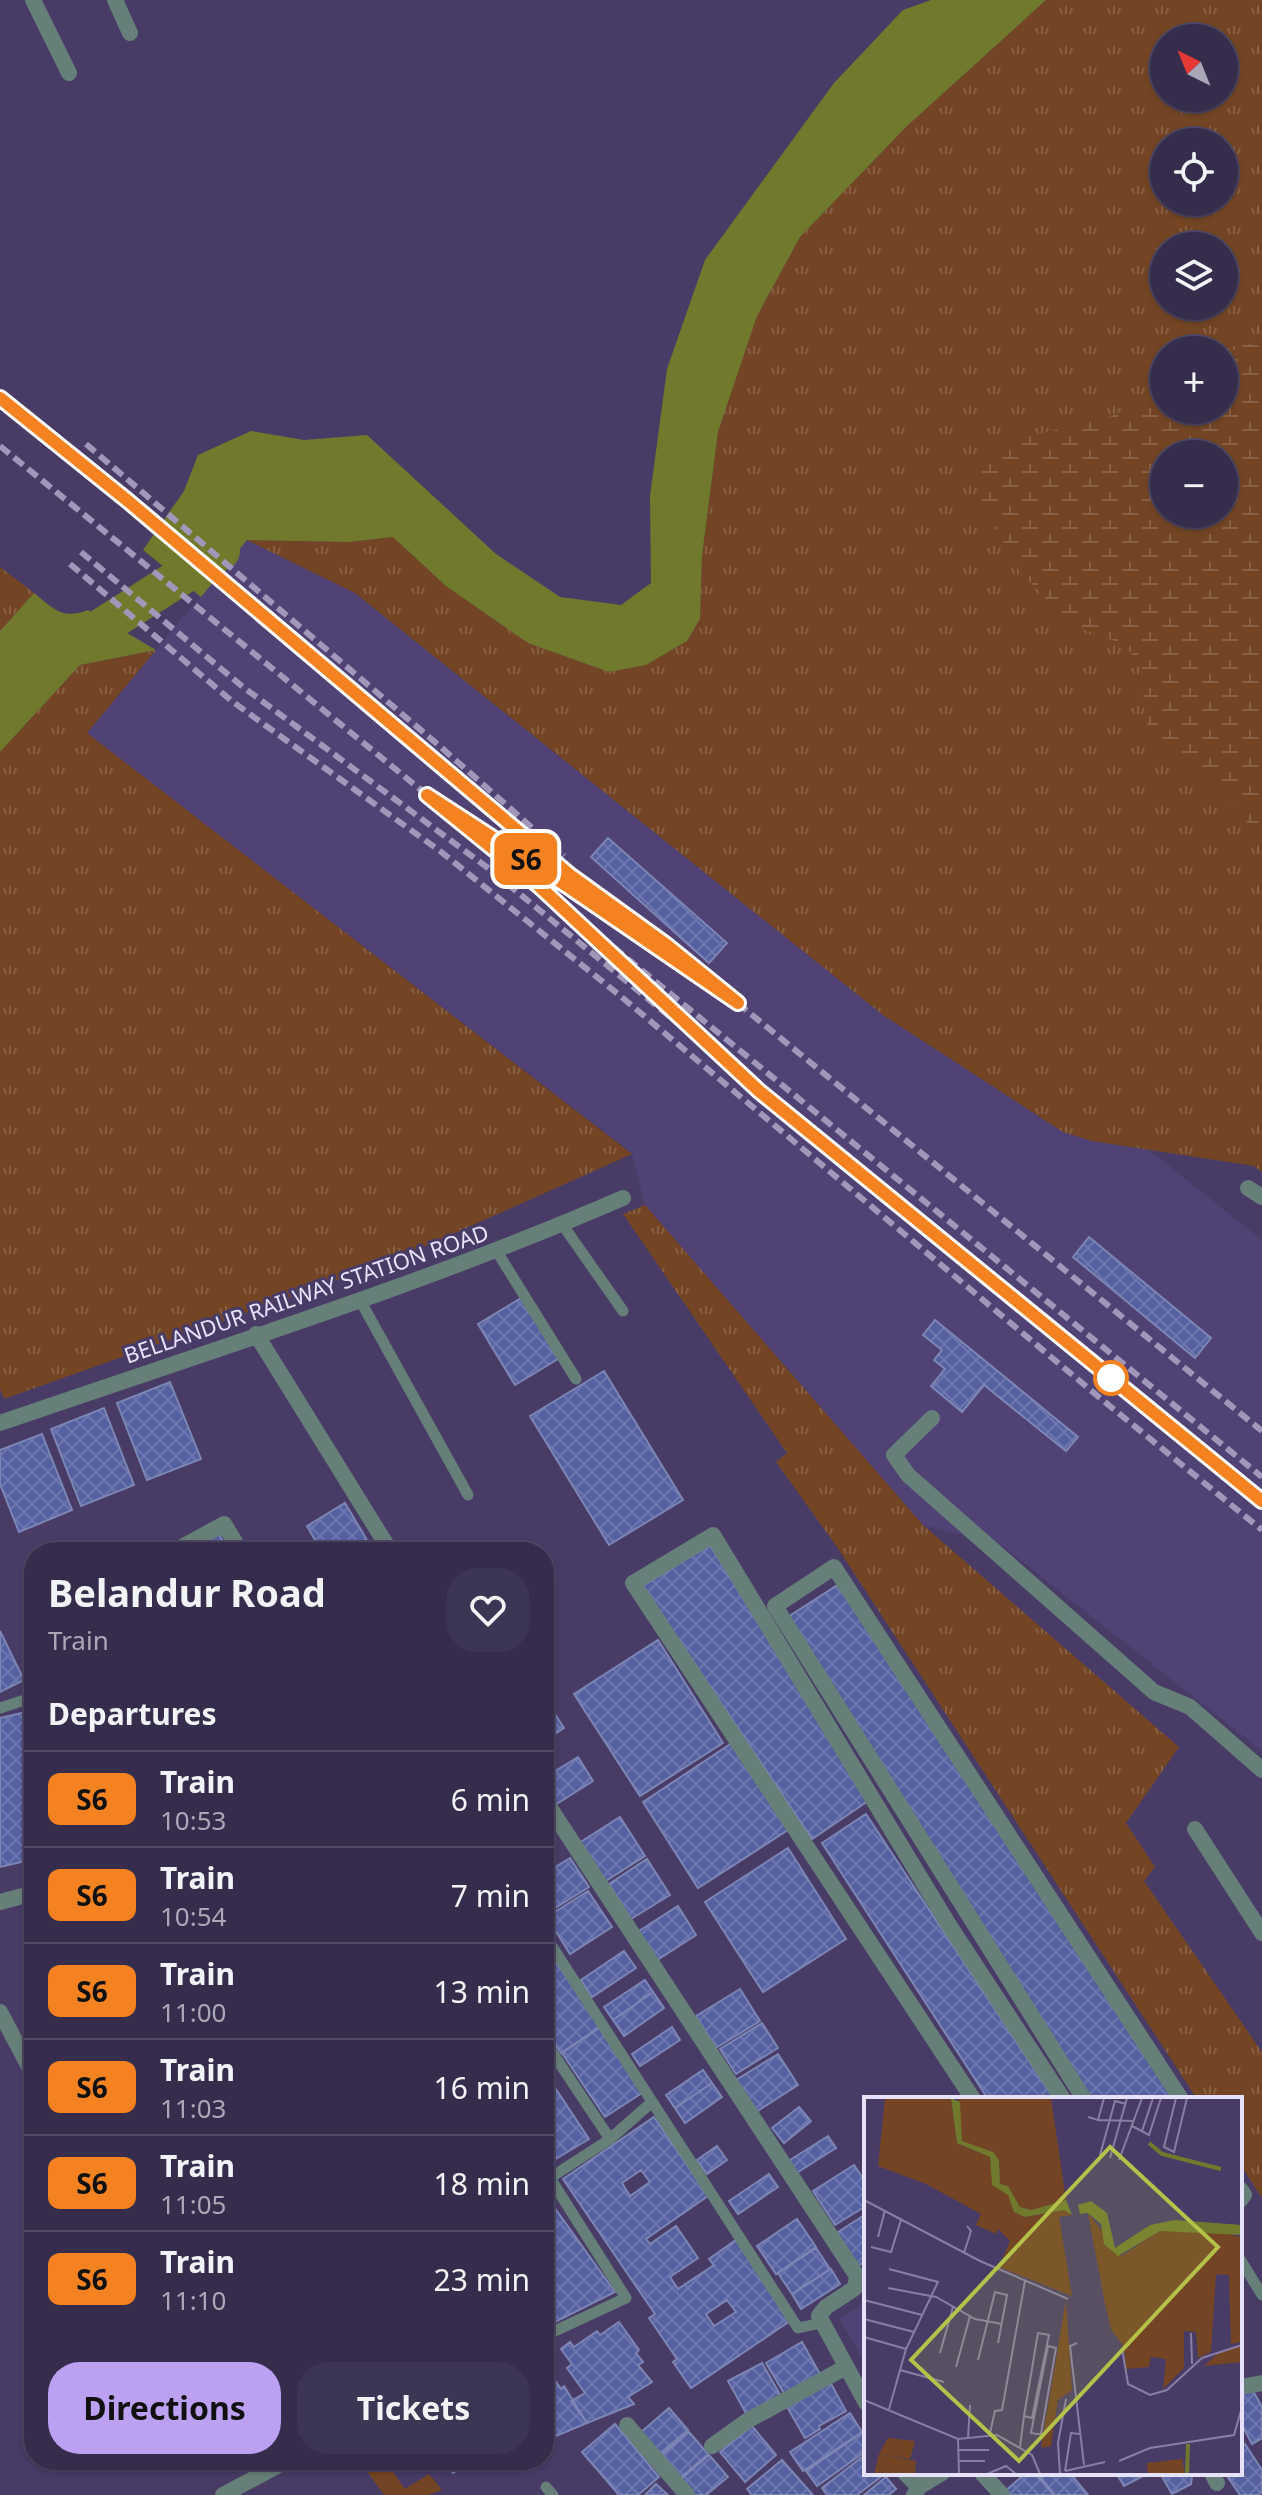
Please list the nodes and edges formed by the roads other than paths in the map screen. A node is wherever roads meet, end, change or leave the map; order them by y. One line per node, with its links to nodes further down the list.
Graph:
1 (33, 0): 4 (street)
2 (115, 0): 3 (street)
3 (130, 33)
4 (69, 73)
5 (623, 1198): 6 (street, BELLANDUR RAILWAY STATION ROAD)
6 (562, 1224): 7 (street, BELLANDUR RAILWAY STATION ROAD); 9 (lane)
7 (496, 1250): 8 (street, BELLANDUR RAILWAY STATION ROAD); 11 (lane)
8 (361, 1302): 10 (street, BELLANDUR RAILWAY STATION ROAD); 14 (lane)
9 (623, 1311)
10 (256, 1334): 13 (street, BELLANDUR RAILWAY STATION ROAD); 17 (street)
11 (576, 1379)
12 (932, 1418): 20 (street)
13 (0, 1423)
14 (468, 1495)
15 (191, 1542): 16 (street)
16 (235, 1542)
17 (385, 1542)
18 (24, 1700): 19 (lane)
19 (0, 1708)
20 (1262, 1770)
21 (554, 1814): 40 (street)
22 (1195, 1829): 25 (street)
23 (24, 1896): 24 (street)
24 (0, 1902)
25 (1262, 1933)
26 (554, 1950): 34 (lane)
27 (0, 2012): 29 (street)
28 (554, 2055): 35 (lane)
29 (24, 2057)
30 (972, 2097): 31 (street)
31 (1062, 2097)
32 (1083, 2097): 33 (street)
33 (1180, 2097)
34 (652, 2102): 35 (lane); 40 (lane)
35 (610, 2139): 36 (lane)
36 (554, 2175)
37 (554, 2184): 41 (lane)
38 (1242, 2262): 39 (lane)
39 (1262, 2295)
40 (821, 2323): 42 (street)
41 (554, 2331)
42 (846, 2367): 45 (street); 47 (street)
43 (1262, 2383): 44 (street)
44 (1242, 2387)
45 (864, 2399)
46 (627, 2425): 53 (street)
47 (712, 2446)
48 (269, 2470): 52 (street)
49 (939, 2475): 51 (street)
50 (984, 2475): 54 (street)
51 (916, 2491)
52 (223, 2495)
53 (687, 2495)
54 (1002, 2495)

